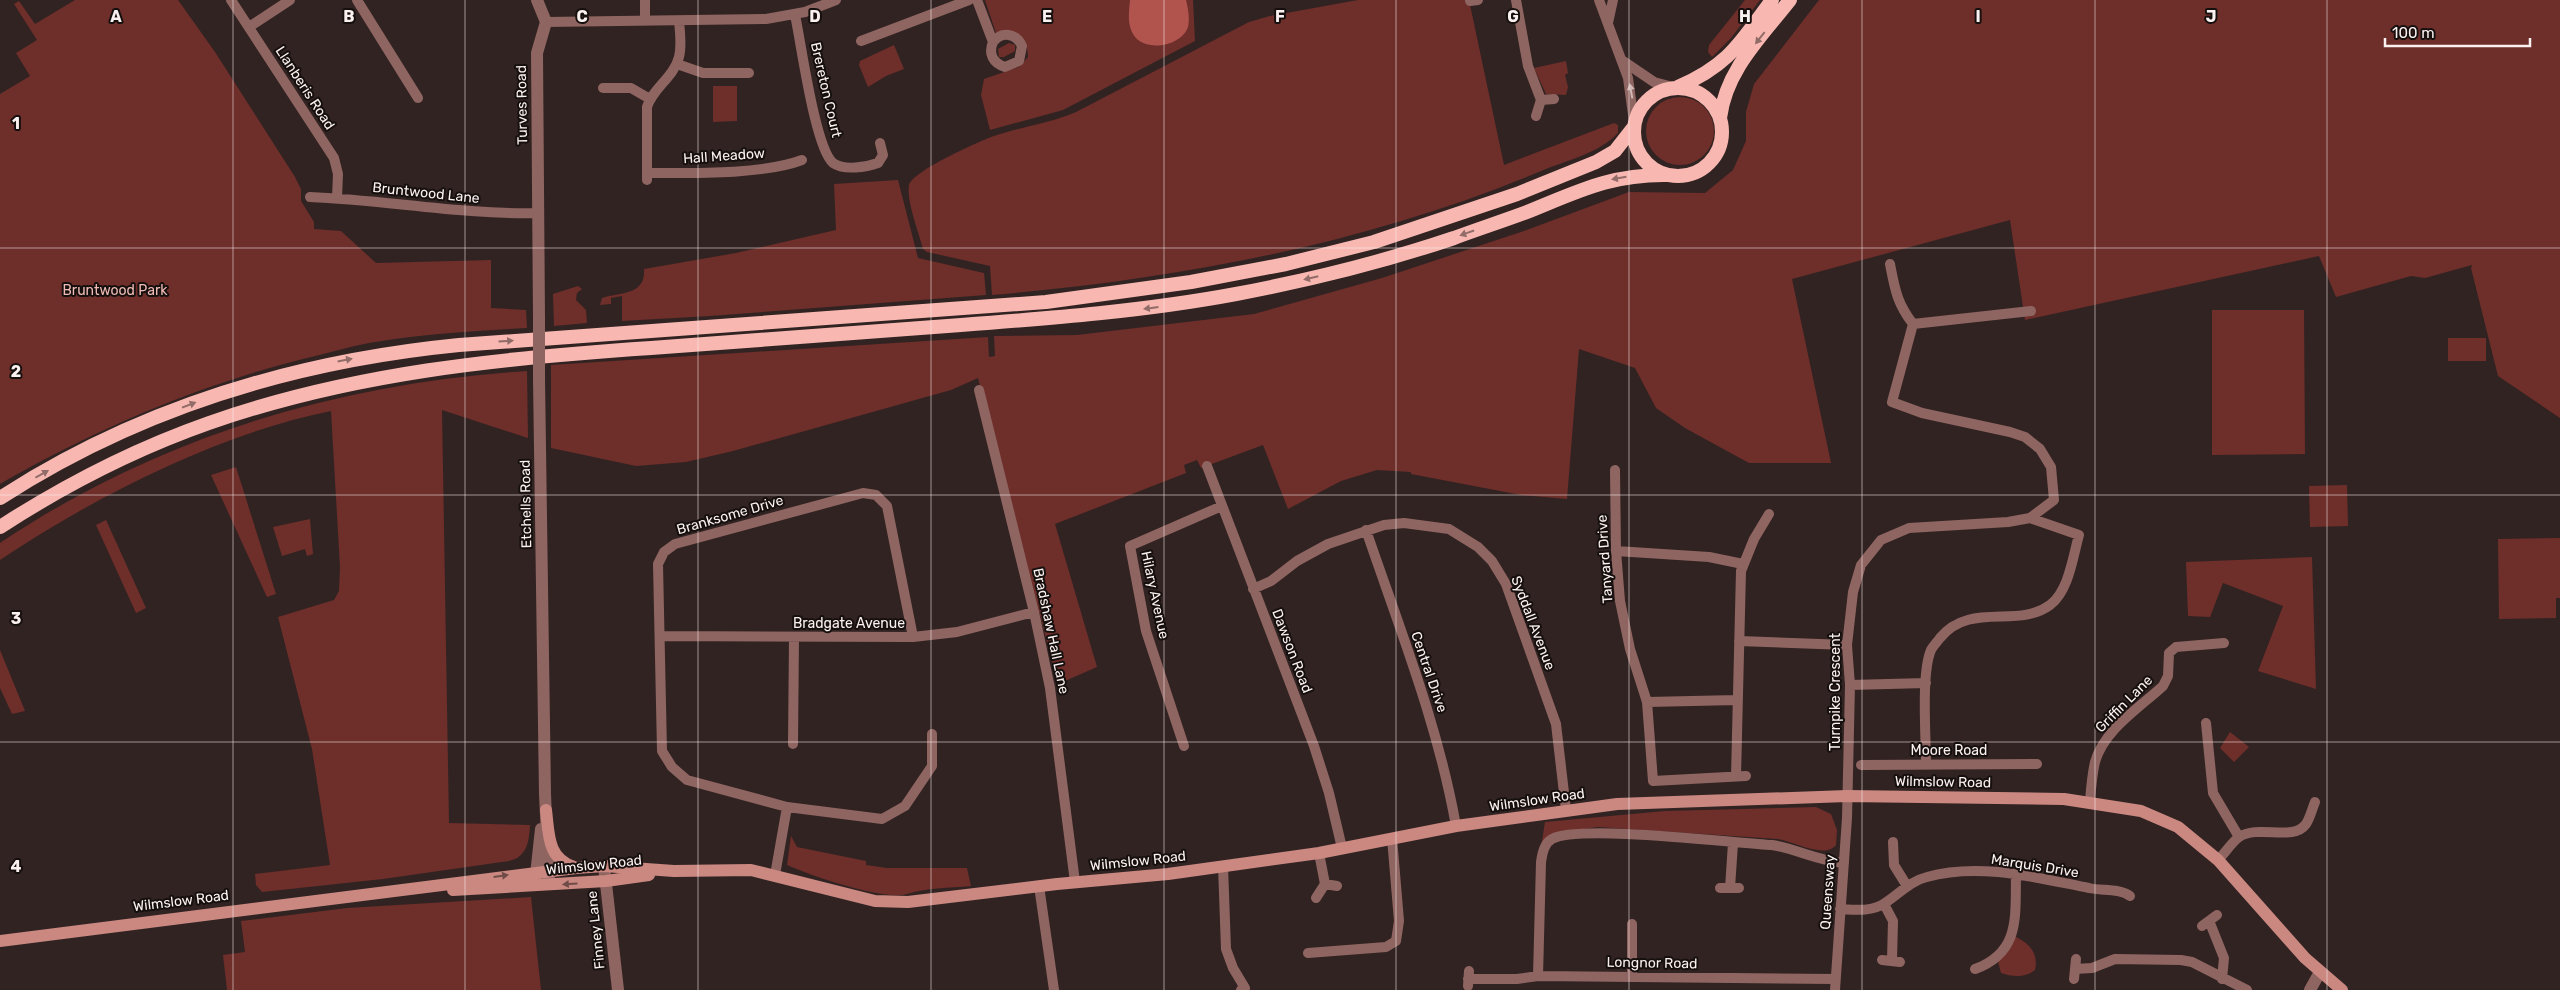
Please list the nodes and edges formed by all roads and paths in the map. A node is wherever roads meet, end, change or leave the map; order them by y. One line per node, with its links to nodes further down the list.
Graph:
1 (231, 0): 19 (street, Llanberis Road)
2 (290, 0): 19 (street)
3 (357, 0): 27 (street)
4 (536, 0): 17 (street)
5 (645, 0): 16 (street)
6 (836, 0): 14 (street)
7 (969, 0): 20 (street)
8 (977, 0): 21 (street)
9 (1516, 0): 29 (street)
10 (1599, 0): 18 (street)
11 (1614, 0): 18 (street)
12 (1772, 0): 25 (highway)
13 (1790, 0): 32 (highway, one-way to 32)
14 (795, 14): 15 (street); 34 (street, Brereton Court)
15 (680, 20): 16 (street); 23 (street, Hall Meadow)
16 (645, 21): 17 (street)
17 (546, 22): 39 (street, Turves Road)
18 (1608, 24): 22 (street)
19 (249, 27): 38 (street, Llanberis Road)
20 (861, 41)
21 (992, 42)
22 (1623, 60): 25 (street); 33 (street, one-way to 22)
23 (676, 64): 24 (street); 28 (street, Hall Meadow)
24 (749, 73)
25 (1676, 87): 32 (highway); 33 (highway)
26 (604, 88): 28 (street)
27 (418, 98)
28 (650, 99): 35 (street, Hall Meadow)
29 (1541, 100): 30 (street); 31 (street)
30 (1554, 100)
31 (1536, 116)
32 (1720, 118): 36 (highway)
33 (1634, 125): 36 (highway); 46 (highway, one-way to 33)
34 (880, 143)
35 (802, 160)
36 (1668, 175): 50 (highway, one-way to 50)
37 (310, 197): 38 (street, Bruntwood Lane)
38 (338, 198): 39 (street, Bruntwood Lane)
39 (539, 213): 73 (street, Etchells Road, bridge)
40 (1890, 264): 42 (street)
41 (2031, 311): 42 (street)
42 (1913, 324): 49 (street, Turnpike Crescent)
43 (979, 390): 55 (street, Bradshaw Hall Lane)
44 (1207, 466): 47 (street, Dawson Road)
45 (1615, 470): 52 (street, Tanyard Drive)
46 (0, 498)
47 (1222, 506): 54 (street, Dawson Road); 69 (street, Hilary Avenue)
48 (1769, 514): 53 (street)
49 (2030, 518): 61 (street, Turnpike Crescent); 62 (street, Turnpike Crescent)
50 (0, 527)
51 (1366, 530): 54 (street, Syddall Avenue); 79 (street, Syddall Avenue); 80 (street, Central Drive)
52 (1616, 551): 53 (street); 65 (street, Tanyard Drive)
53 (1743, 564): 59 (street)
54 (1253, 589): 85 (street, Dawson Road)
55 (1034, 612): 58 (street, Bradgate Avenue); 98 (street, Bradshaw Hall Lane)
56 (661, 636): 57 (street, Bradgate Avenue); 58 (street, Branksome Drive); 77 (street, Branksome Drive)
57 (794, 637): 58 (street, Bradgate Avenue); 68 (street)
58 (913, 637)
59 (1739, 640): 61 (street); 64 (street)
60 (2224, 643): 75 (street, Griffin Lane)
61 (1847, 645): 63 (street, Turnpike Crescent)
62 (1926, 683): 63 (street); 70 (street)
63 (1850, 685): 74 (street, Turnpike Crescent)
64 (1738, 700): 65 (street); 65 (street, Tanyard Drive)
65 (1647, 702)
66 (2206, 724): 81 (street)
67 (932, 734): 77 (street, Branksome Drive)
68 (793, 744)
69 (1184, 746)
70 (1926, 764): 71 (street, Moore Road); 72 (street, Moore Road)
71 (2038, 764)
72 (1861, 765)
73 (545, 794): 78 (street, Etchells Road); 93 (street, Etchells Road)
74 (1847, 796): 75 (main road, Wilmslow Road); 79 (main road, Wilmslow Road); 88 (street, Queensway)
75 (2090, 801): 87 (main road, Wilmslow Road)
76 (2314, 802): 81 (street)
77 (787, 806): 95 (street)
78 (546, 810): 91 (main road); 92 (street, Etchells Road)
79 (1566, 810): 80 (main road, Wilmslow Road)
80 (1456, 826): 82 (main road, Wilmslow Road)
81 (2239, 837): 87 (street)
82 (1392, 838): 85 (main road, Wilmslow Road); 114 (street)
83 (1893, 842): 104 (street)
84 (1733, 843): 88 (street); 105 (street); 119 (street)
85 (1342, 848): 86 (main road, Wilmslow Road)
86 (1319, 853): 90 (main road, Wilmslow Road); 99 (street)
87 (2218, 860): 118 (main road, Wilmslow Road)
88 (1844, 863): 110 (street, Queensway)
89 (604, 866): 91 (main road, Wilmslow Road); 94 (main road, Wilmslow Road); 97 (street, Finney Lane)
90 (1223, 866): 98 (main road, Wilmslow Road); 124 (street)
91 (576, 868): 92 (main road, Wilmslow Road)
92 (549, 870): 93 (main road, Wilmslow Road); 100 (street, Etchells Road)
93 (536, 871): 101 (street, Etchells Road); 106 (main road, Wilmslow Road, one-way to 93)
94 (674, 871): 95 (main road, Wilmslow Road); 97 (main road, Wilmslow Road)
95 (775, 874): 102 (main road, Wilmslow Road)
96 (2016, 874): 104 (street, Marquis Drive); 107 (street, Marquis Drive); 116 (street)
97 (606, 881): 100 (main road, Wilmslow Road, one-way to 100); 125 (street, Finney Lane)
98 (1076, 882): 102 (main road, Wilmslow Road)
99 (1325, 884): 103 (street); 108 (street)
100 (550, 885): 101 (main road, Wilmslow Road)
101 (535, 886): 106 (main road, Wilmslow Road)
102 (1039, 886): 126 (street)
103 (1337, 886)
104 (1907, 886): 109 (street, Marquis Drive)
105 (1730, 888)
106 (366, 893): 113 (main road, Wilmslow Road)
107 (2130, 896)
108 (1316, 898)
109 (1884, 904): 110 (street, Marquis Drive); 115 (street)
110 (1840, 909): 123 (street, Queensway)
111 (2209, 921): 122 (street)
112 (1632, 924): 120 (street)
113 (0, 941)
114 (1308, 953)
115 (1891, 960)
116 (1975, 969)
117 (2075, 969): 122 (street)
118 (2320, 972): 129 (street); 130 (main road, Wilmslow Road)
119 (1538, 976): 120 (street, Longnor Road); 121 (street, Longnor Road)
120 (1632, 977): 123 (street, Longnor Road)
121 (1468, 978)
122 (2222, 978): 128 (street)
123 (1835, 979): 127 (street, Queensway)
124 (1243, 989)
125 (618, 990)
126 (1054, 990)
127 (1835, 990)
128 (2247, 990)
129 (2310, 990)
130 (2342, 990)

